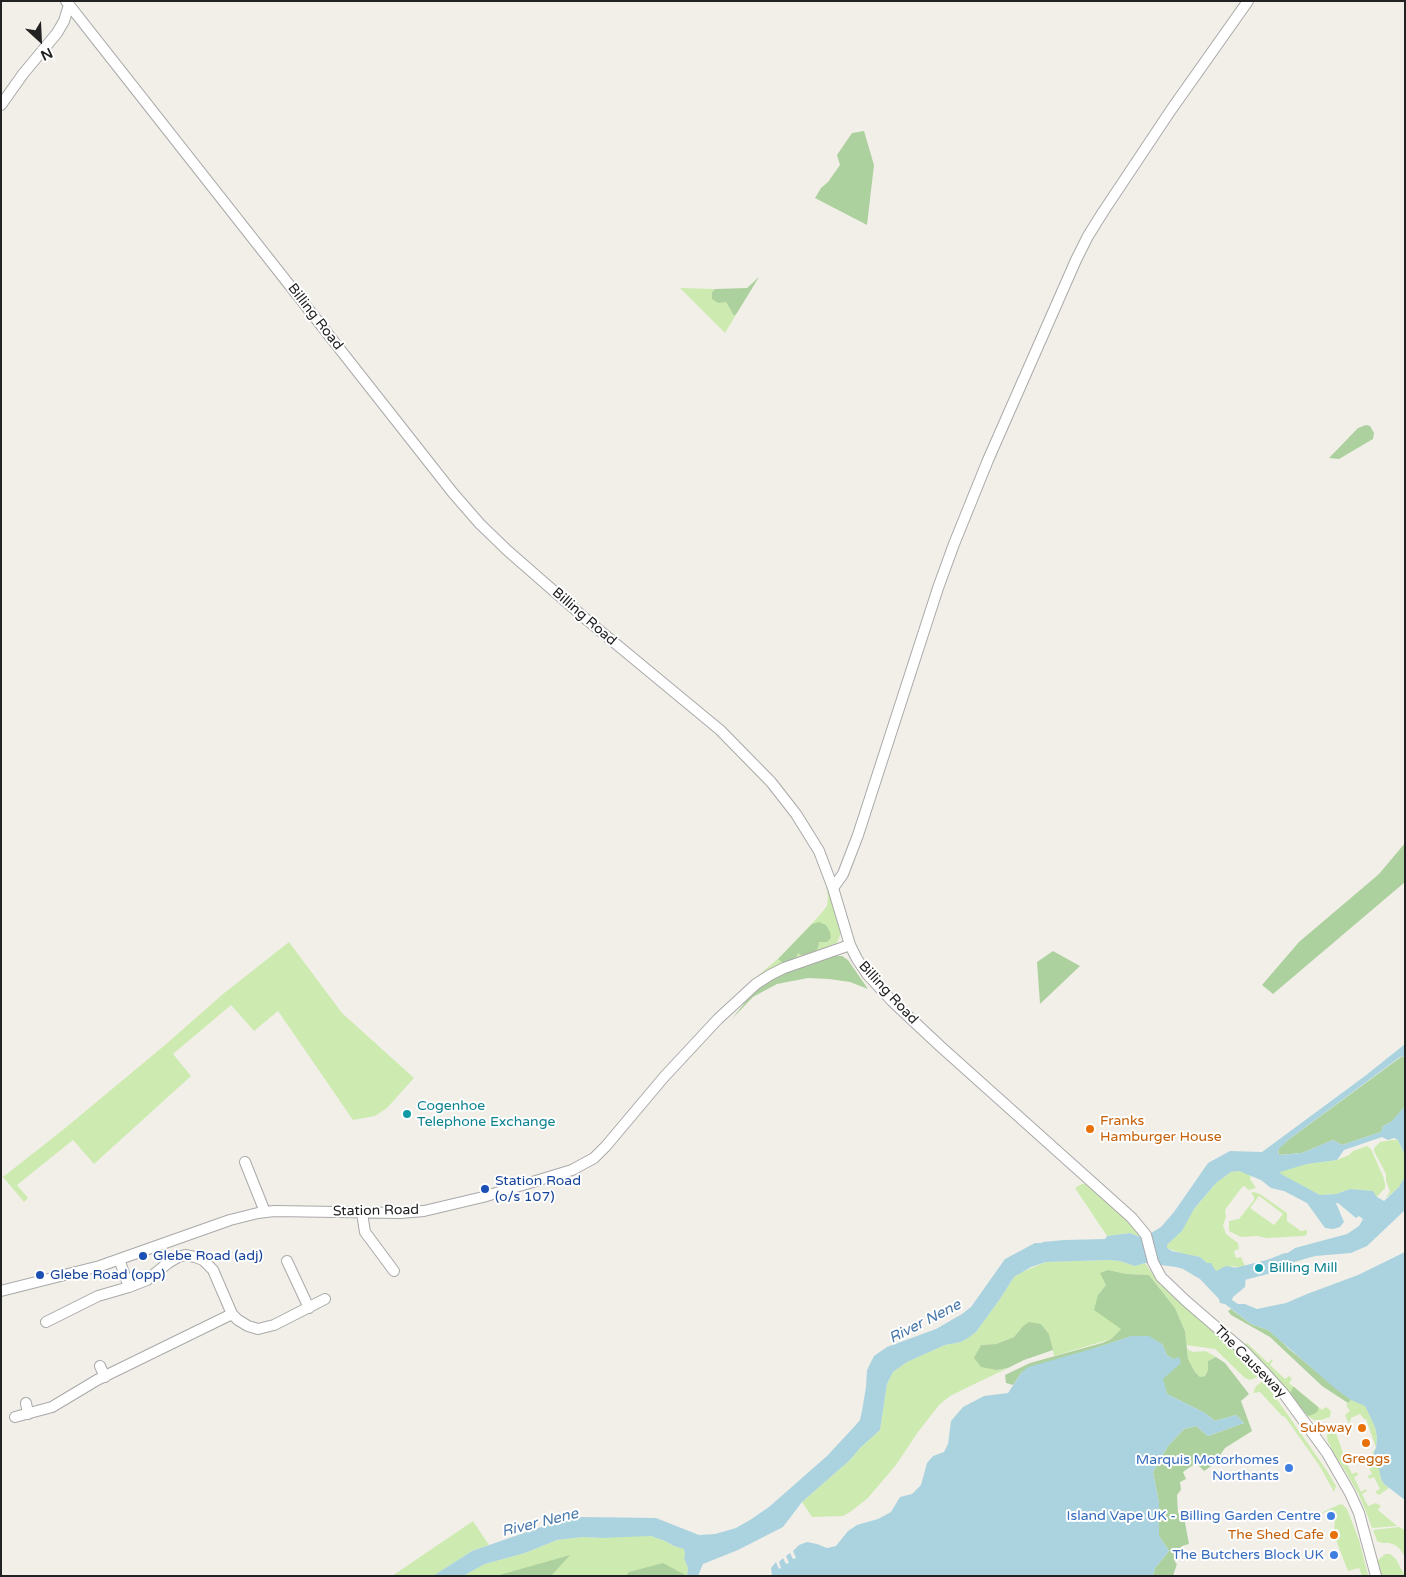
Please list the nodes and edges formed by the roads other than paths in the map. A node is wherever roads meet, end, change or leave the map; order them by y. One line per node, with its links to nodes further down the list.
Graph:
1 (1248, 1): 4 (street)
2 (68, 3): 3 (street); 4 (street, Billing Road)
3 (1, 105)
4 (833, 888): 5 (street, Billing Road)
5 (850, 945): 8 (street, Station Road); 11 (street, Billing Road)
6 (245, 1162): 7 (street)
7 (265, 1212): 8 (street, Station Road); 9 (street, Station Road)
8 (362, 1213): 12 (street)
9 (119, 1259): 13 (street); 14 (street, Station Road)
10 (287, 1261): 16 (street)
11 (1156, 1269): 24 (street, The Causeway)
12 (394, 1271)
13 (129, 1287): 17 (street); 18 (street)
14 (1, 1291)
15 (326, 1300): 16 (street)
16 (309, 1308): 17 (street)
17 (232, 1314): 20 (street)
18 (46, 1322)
19 (100, 1366): 20 (street)
20 (105, 1376): 22 (street)
21 (26, 1403): 22 (street)
22 (28, 1414): 23 (street)
23 (15, 1416)
24 (1376, 1576)

